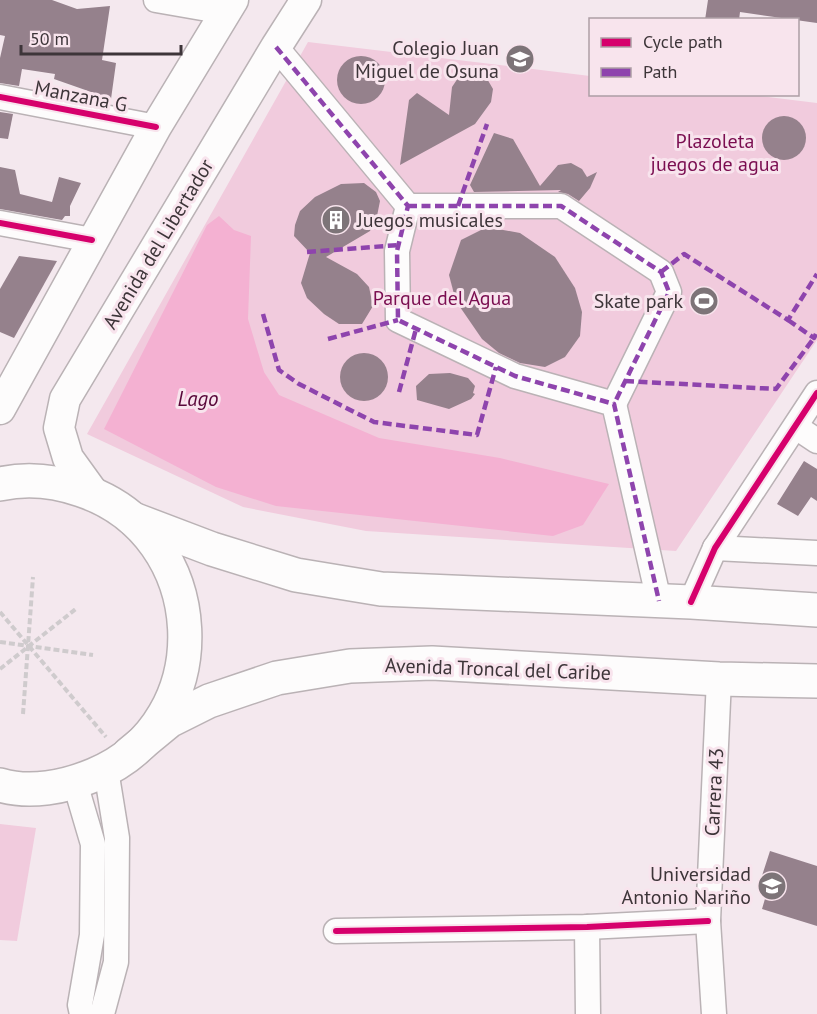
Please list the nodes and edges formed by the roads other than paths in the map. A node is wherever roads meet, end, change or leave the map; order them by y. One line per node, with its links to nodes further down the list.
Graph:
1 (156, 0): 3 (street)
2 (306, 0): 4 (main road, Avenida del Libertador)
3 (229, 6): 6 (main road)
4 (276, 47): 7 (street); 16 (main road, Avenida del Libertador)
5 (0, 97): 6 (street, Manzana G)
6 (156, 127): 9 (main road)
7 (408, 206): 11 (street); 11 (street)
8 (0, 223): 9 (street)
9 (92, 240): 12 (main road)
10 (817, 393): 13 (street)
11 (614, 404): 20 (street)
12 (0, 409)
13 (796, 427): 14 (street); 18 (street)
14 (817, 441)
15 (0, 484): 16 (highway)
16 (94, 494): 17 (highway)
17 (133, 519): 20 (highway); 25 (highway)
18 (715, 548): 19 (street); 21 (street)
19 (817, 553)
20 (659, 601): 21 (highway)
21 (691, 602): 22 (highway)
22 (817, 610)
23 (719, 678): 24 (highway, Avenida Troncal del Caribe); 25 (highway, Avenida Troncal del Caribe); 28 (street, Carrera 43)
24 (817, 681)
25 (114, 754): 26 (highway); 32 (street)
26 (75, 783): 27 (highway); 31 (street)
27 (0, 785)
28 (708, 921): 29 (street); 34 (street, Carrera 43)
29 (587, 927): 30 (street); 33 (street)
30 (336, 931)
31 (81, 1014)
32 (102, 1014)
33 (588, 1014)
34 (714, 1014)

